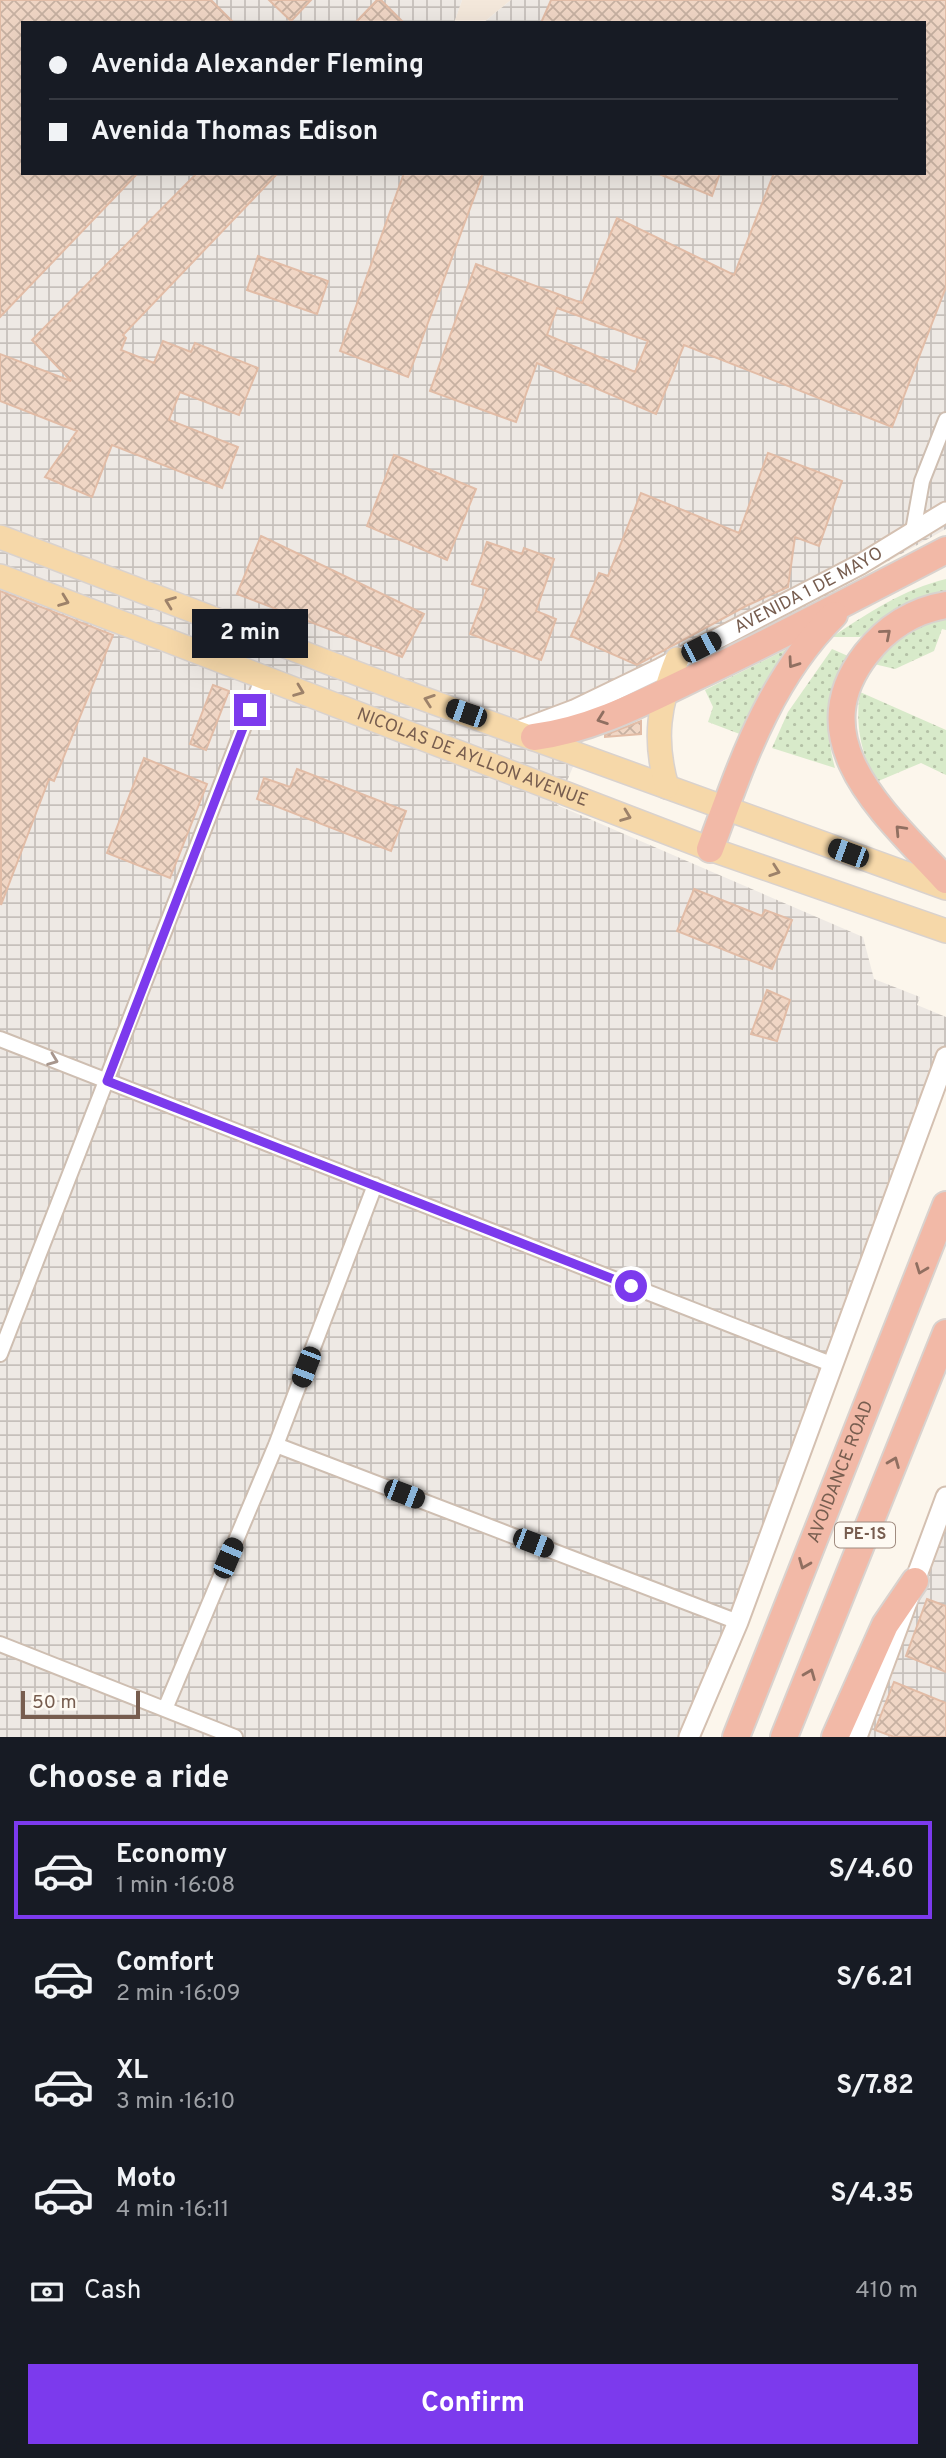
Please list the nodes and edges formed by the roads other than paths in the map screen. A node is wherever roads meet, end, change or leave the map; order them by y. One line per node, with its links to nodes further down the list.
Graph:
1 (946, 420): 3 (street)
2 (946, 512): 3 (street, AVENIDA 1 DE MAYO)
3 (913, 531): 9 (street, AVENIDA 1 DE MAYO)
4 (0, 537): 12 (main road, NICOLAS DE AYLLON AVENUE, one-way to 4)
5 (946, 550): 7 (highway)
6 (0, 576): 10 (main road, NICOLAS DE AYLLON AVENUE, one-way to 10)
7 (857, 597): 11 (highway); 14 (highway, one-way to 14)
8 (946, 605): 16 (highway, one-way to 8)
9 (677, 659): 11 (main road); 12 (street, AVENIDA 1 DE MAYO)
10 (263, 677): 15 (main road, NICOLAS DE AYLLON AVENUE, one-way to 15); 21 (street)
11 (664, 692): 12 (highway, one-way to 12); 13 (main road)
12 (525, 734): 13 (main road, NICOLAS DE AYLLON AVENUE)
13 (667, 787): 14 (main road, NICOLAS DE AYLLON AVENUE)
14 (725, 808): 15 (highway); 17 (main road, NICOLAS DE AYLLON AVENUE)
15 (710, 849): 18 (main road, NICOLAS DE AYLLON AVENUE, one-way to 18)
16 (946, 880)
17 (946, 888)
18 (946, 931)
19 (0, 1039): 21 (street, one-way to 21)
20 (946, 1057): 26 (street)
21 (107, 1081): 22 (street); 25 (street)
22 (375, 1185): 26 (street); 27 (street)
23 (946, 1205): 35 (highway, AVOIDANCE ROAD / PE-1S, one-way to 35)
24 (946, 1333): 36 (highway, PE-1S, one-way to 24)
25 (0, 1353)
26 (831, 1364): 30 (street)
27 (276, 1445): 30 (street); 32 (street)
28 (946, 1497): 29 (street)
29 (915, 1581): 37 (highway); 38 (street)
30 (738, 1622): 34 (street)
31 (0, 1644): 32 (street)
32 (165, 1709): 33 (street)
33 (235, 1737)
34 (689, 1737)
35 (736, 1737)
36 (785, 1737)
37 (835, 1737)
38 (857, 1737)

